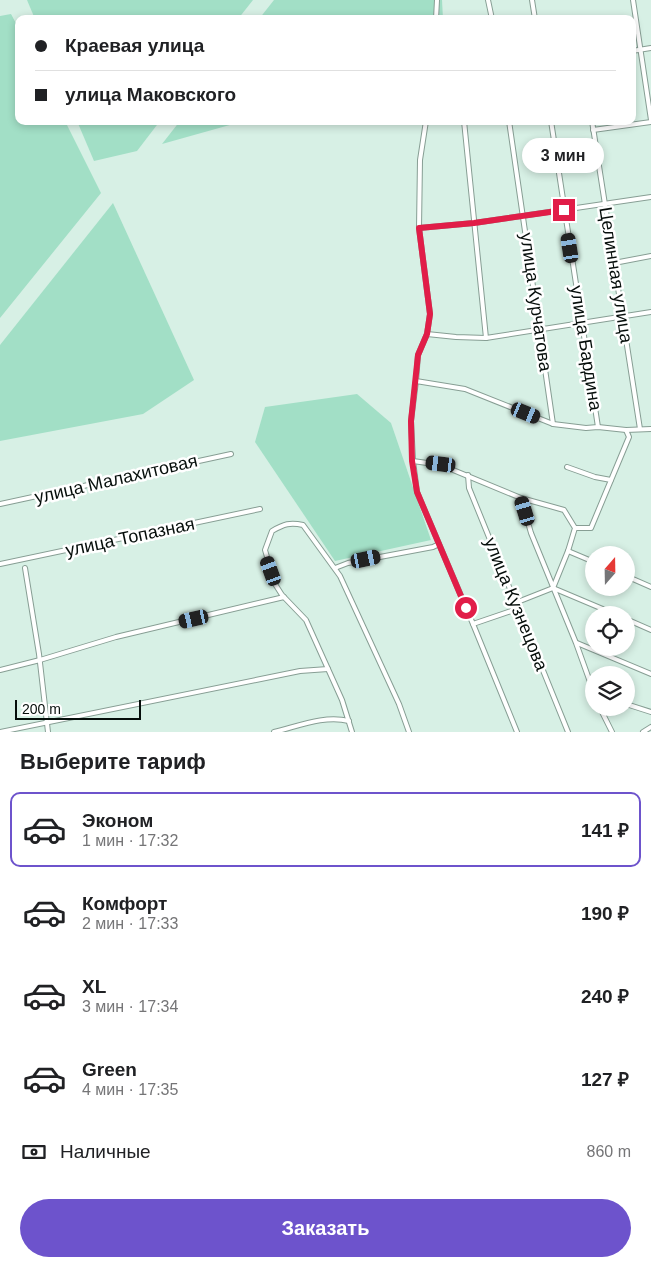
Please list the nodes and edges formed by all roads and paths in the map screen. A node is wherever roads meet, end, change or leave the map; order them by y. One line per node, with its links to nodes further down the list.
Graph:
1 (437, 0): 5 (street)
2 (488, 0): 6 (street)
3 (532, 0): 7 (street)
4 (633, 0): 8 (street)
5 (436, 15)
6 (491, 15)
7 (534, 15)
8 (635, 15)
9 (636, 21): 12 (street)
10 (651, 48): 12 (street)
11 (636, 50): 12 (street)
12 (640, 50): 13 (street)
13 (651, 121): 14 (street)
14 (636, 123)
15 (425, 125): 27 (street)
16 (464, 125): 26 (street)
17 (509, 125): 25 (street, улица Курчатова)
18 (552, 125): 24 (street, улица Бардина)
19 (593, 125): 21 (street, Целинная улица)
20 (626, 125): 21 (street)
21 (594, 130): 23 (street, Целинная улица)
22 (651, 197): 23 (street)
23 (605, 203): 24 (street); 29 (street, Целинная улица)
24 (564, 210): 25 (street); 32 (street, улица Бардина)
25 (523, 216): 26 (street); 33 (street, улица Курчатова)
26 (474, 223): 27 (street); 35 (street)
27 (419, 228): 34 (street)
28 (651, 256): 29 (street)
29 (614, 263): 31 (street, Целинная улица)
30 (651, 312): 31 (street)
31 (622, 317): 32 (street); 39 (street, Целинная улица)
32 (581, 323): 33 (street); 38 (street, улица Бардина)
33 (540, 330): 35 (street); 37 (street, улица Курчатова)
34 (427, 334): 35 (street); 36 (street)
35 (486, 338)
36 (416, 381): 37 (street); 43 (street)
37 (553, 424): 38 (street)
38 (598, 427): 41 (street)
39 (640, 429): 40 (street); 41 (street)
40 (651, 429)
41 (626, 430): 46 (street)
42 (231, 454): 48 (street, улица Малахитовая)
43 (412, 461): 45 (street); 51 (street)
44 (567, 467): 46 (street)
45 (468, 475): 47 (street); 61 (street, улица Кузнецова)
46 (611, 480): 50 (street)
47 (521, 498): 50 (street); 59 (street)
48 (0, 504)
49 (260, 509): 54 (street, улица Топазная)
50 (575, 528): 52 (street)
51 (439, 544): 56 (street); 65 (street)
52 (568, 551): 53 (street); 59 (street)
53 (585, 558)
54 (0, 564)
55 (25, 568): 68 (street)
56 (335, 568): 60 (street); 83 (street)
57 (635, 580): 58 (street)
58 (651, 586)
59 (553, 588): 61 (street); 62 (street); 67 (street)
60 (284, 598): 68 (street); 71 (street)
61 (515, 603): 63 (street, улица Кузнецова)
62 (596, 606)
63 (517, 609): 65 (street); 85 (street, улица Кузнецова)
64 (635, 623): 66 (street)
65 (473, 624): 84 (street)
66 (651, 630)
67 (576, 643): 69 (street); 72 (street)
68 (40, 660): 70 (street); 77 (street)
69 (585, 668)
70 (0, 670)
71 (328, 670): 76 (street); 77 (street)
72 (651, 674)
73 (635, 707): 74 (street)
74 (651, 712)
75 (604, 716): 86 (street)
76 (349, 721): 81 (street); 82 (street)
77 (46, 722): 79 (street); 80 (street)
78 (651, 726): 87 (street)
79 (0, 732)
80 (48, 732)
81 (274, 732)
82 (352, 732)
83 (409, 732)
84 (517, 732)
85 (568, 732)
86 (612, 732)
87 (643, 732)

